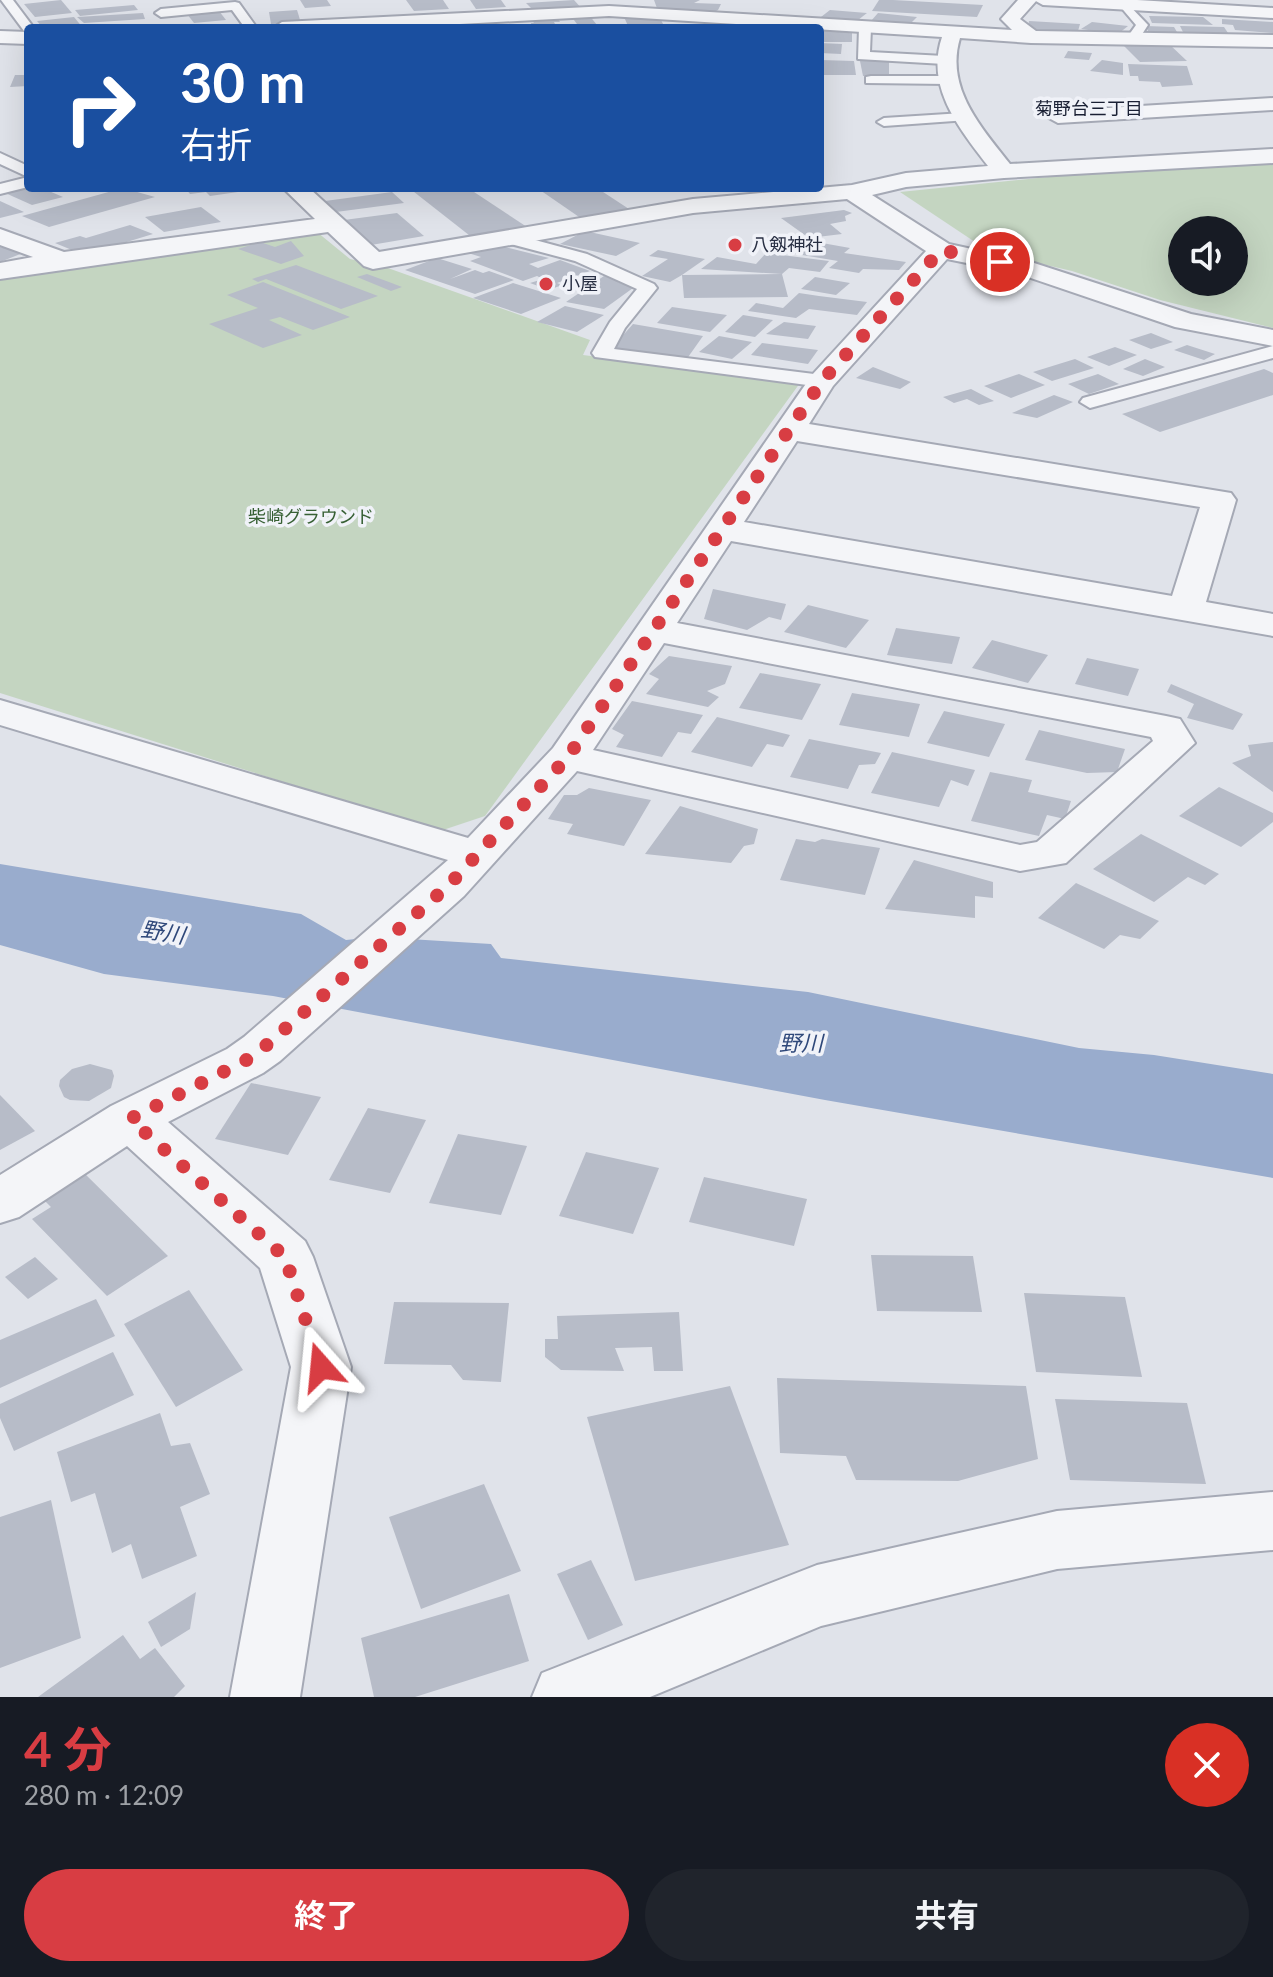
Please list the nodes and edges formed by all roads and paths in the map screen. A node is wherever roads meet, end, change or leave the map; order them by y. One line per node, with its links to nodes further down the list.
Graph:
1 (7, 0): 7 (lane)
2 (1028, 0): 16 (street)
3 (1043, 0): 4 (street)
4 (1125, 5): 6 (street); 18 (lane)
5 (611, 13): 10 (street); 11 (street)
6 (1273, 13)
7 (25, 24)
8 (175, 24): 9 (lane)
9 (248, 24)
10 (379, 24)
11 (797, 24)
12 (824, 26): 13 (street)
13 (865, 28): 14 (street); 22 (lane)
14 (952, 34): 16 (street); 22 (street)
15 (0, 37): 17 (street)
16 (1031, 37): 18 (street)
17 (24, 38)
18 (1132, 39): 19 (street)
19 (1181, 40): 20 (street); 21 (street)
20 (1273, 41)
21 (1203, 58)
22 (946, 70): 23 (lane); 26 (street)
23 (871, 80)
24 (1235, 86): 25 (street)
25 (1268, 106): 27 (street)
26 (963, 117): 28 (lane); 32 (street)
27 (1058, 117)
28 (884, 122)
29 (1273, 156): 32 (street)
30 (0, 158): 31 (lane)
31 (24, 170)
32 (1004, 171): 36 (street)
33 (24, 183): 34 (lane)
34 (0, 189)
35 (299, 192): 38 (street)
36 (852, 192): 37 (street); 41 (street)
37 (689, 197): 40 (street)
38 (334, 224): 40 (street); 42 (street)
39 (0, 236): 42 (street)
40 (509, 238): 46 (lane)
41 (941, 250): 44 (street); 46 (street)
42 (62, 260): 43 (street)
43 (0, 271)
44 (1273, 338)
45 (1273, 352): 47 (lane)
46 (822, 381): 48 (street)
47 (1090, 402)
48 (790, 430): 49 (street); 50 (street)
49 (724, 529): 50 (street); 52 (street)
50 (1186, 609): 51 (street)
51 (1273, 625)
52 (657, 630): 54 (street); 54 (street)
53 (0, 712): 55 (street)
54 (568, 757): 55 (street)
55 (462, 870): 56 (street)
56 (130, 1119): 57 (street); 59 (street)
57 (0, 1202)
58 (1273, 1521): 60 (street)
59 (265, 1697)
60 (567, 1697)

